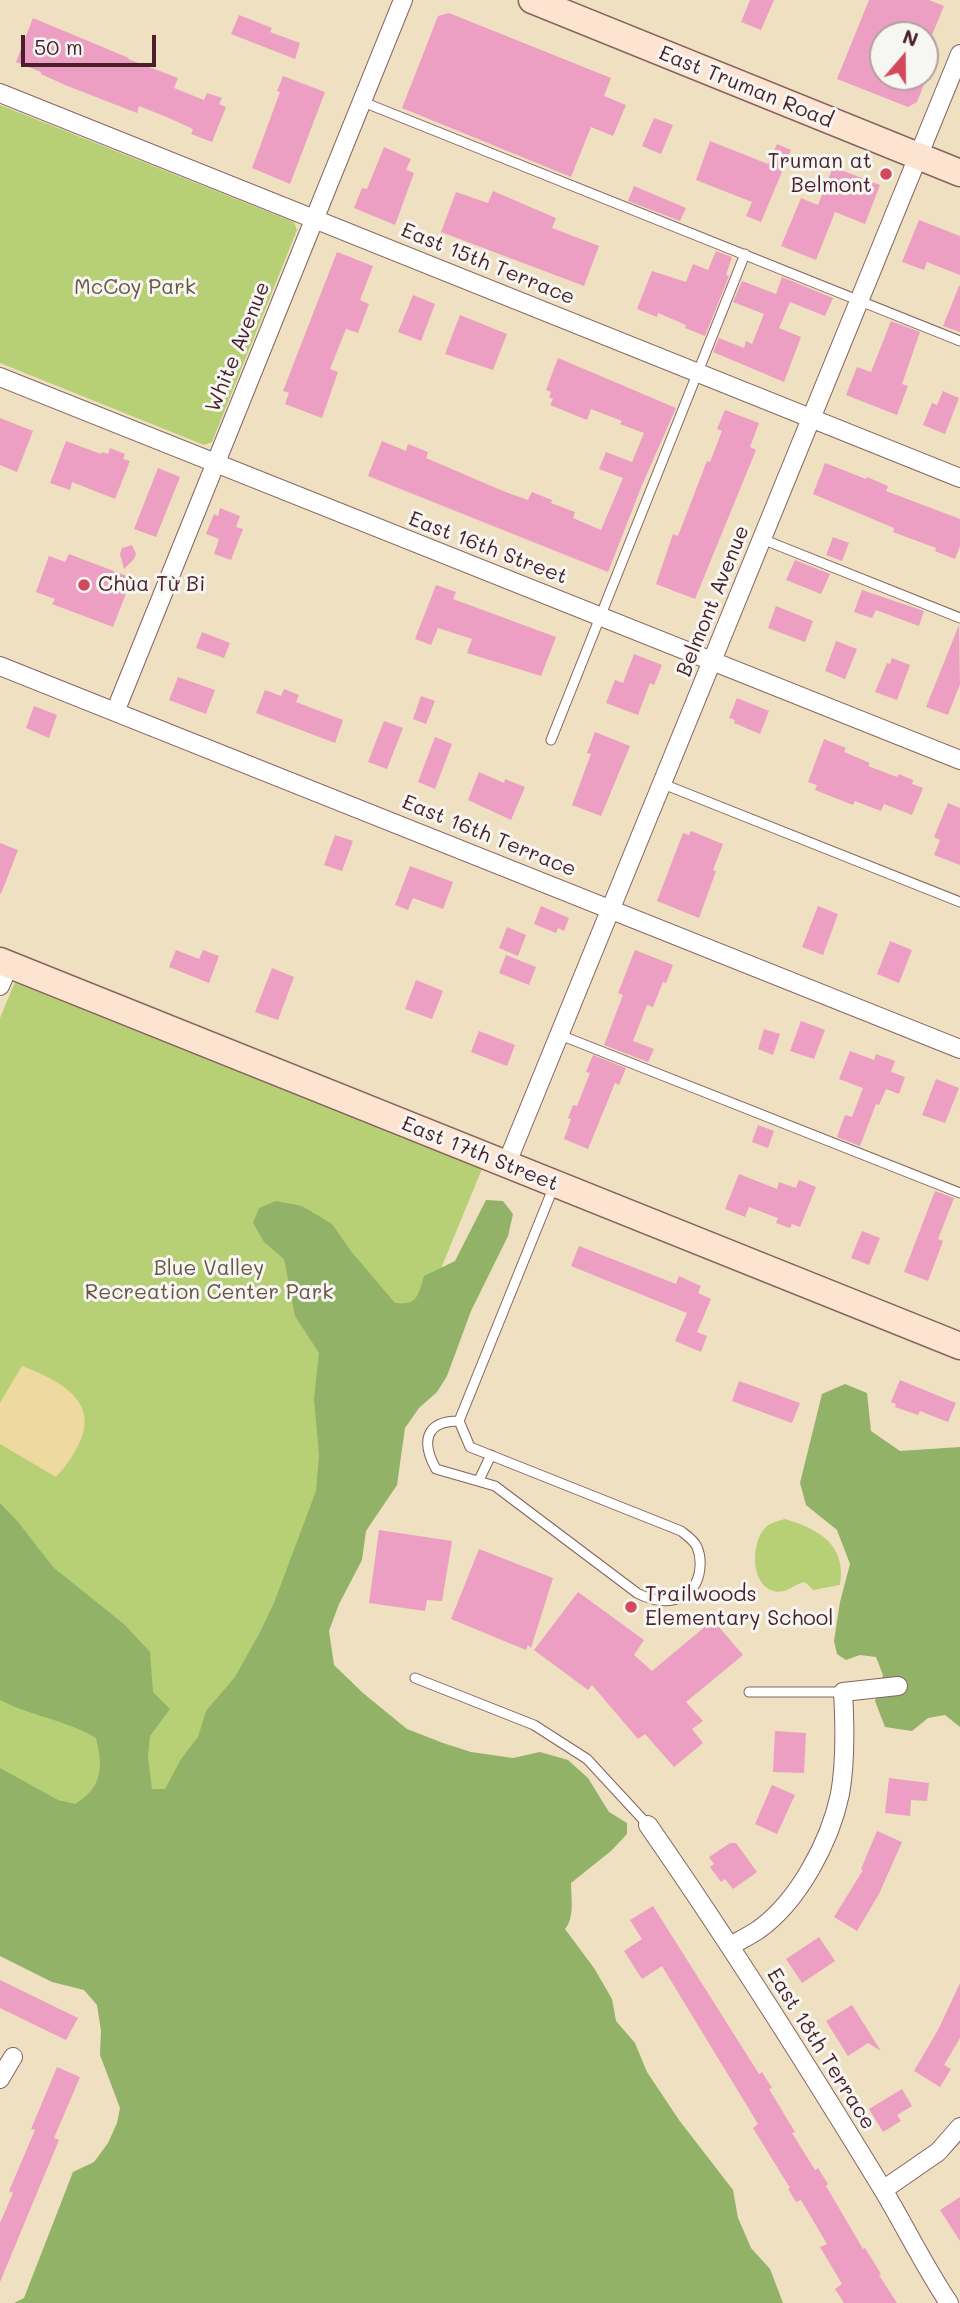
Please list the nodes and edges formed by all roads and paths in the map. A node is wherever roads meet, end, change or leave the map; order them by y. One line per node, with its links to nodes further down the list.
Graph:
1 (403, 0): 5 (street, White Avenue)
2 (531, 0): 6 (street, East Truman Road)
3 (960, 54): 6 (street, Belmont Avenue)
4 (0, 93): 8 (street, East 15th Terrace)
5 (363, 102): 8 (street, White Avenue); 9 (lane)
6 (919, 157): 7 (street, East Truman Road); 10 (street, Belmont Avenue)
7 (960, 173)
8 (314, 219): 12 (street, East 15th Terrace); 15 (street, White Avenue)
9 (745, 254): 10 (lane); 12 (lane)
10 (861, 300): 11 (lane); 14 (street, Belmont Avenue)
11 (960, 341)
12 (698, 373): 14 (street, East 15th Terrace); 18 (lane)
13 (0, 377): 15 (street, East 16th Street)
14 (811, 418): 16 (street, East 15th Terrace); 17 (street, Belmont Avenue)
15 (215, 465): 18 (street, East 16th Street); 22 (street, White Avenue)
16 (960, 478)
17 (762, 539): 19 (lane); 20 (street, Belmont Avenue)
18 (600, 617): 20 (street, East 16th Street); 23 (lane)
19 (960, 618)
20 (713, 661): 24 (street, East 16th Street); 25 (street, Belmont Avenue)
21 (0, 666): 22 (street, East 16th Terrace)
22 (115, 712): 27 (street, East 16th Terrace)
23 (551, 740)
24 (960, 760)
25 (663, 784): 26 (lane); 27 (street, Belmont Avenue)
26 (960, 902)
27 (611, 909): 29 (street, Belmont Avenue); 30 (street, East 16th Terrace)
28 (3, 971): 31 (street, East 17th Street)
29 (559, 1035): 31 (street, Belmont Avenue); 33 (lane)
30 (960, 1049)
31 (506, 1165): 32 (street, East 17th Street)
32 (555, 1184): 34 (street, East 17th Street); 35 (lane)
33 (960, 1193)
34 (960, 1346)
35 (459, 1421): 36 (lane); 37 (lane)
36 (491, 1455): 37 (lane); 37 (lane)
37 (479, 1480)
38 (415, 1678): 42 (lane)
39 (898, 1686): 41 (street)
40 (749, 1692): 41 (lane)
41 (843, 1692): 43 (street)
42 (648, 1825): 43 (street, East 18th Terrace)
43 (730, 1946): 47 (street, East 18th Terrace)
44 (13, 2057): 45 (street)
45 (0, 2079)
46 (960, 2127): 47 (street)
47 (883, 2190): 48 (street, East 18th Terrace)
48 (949, 2303)

